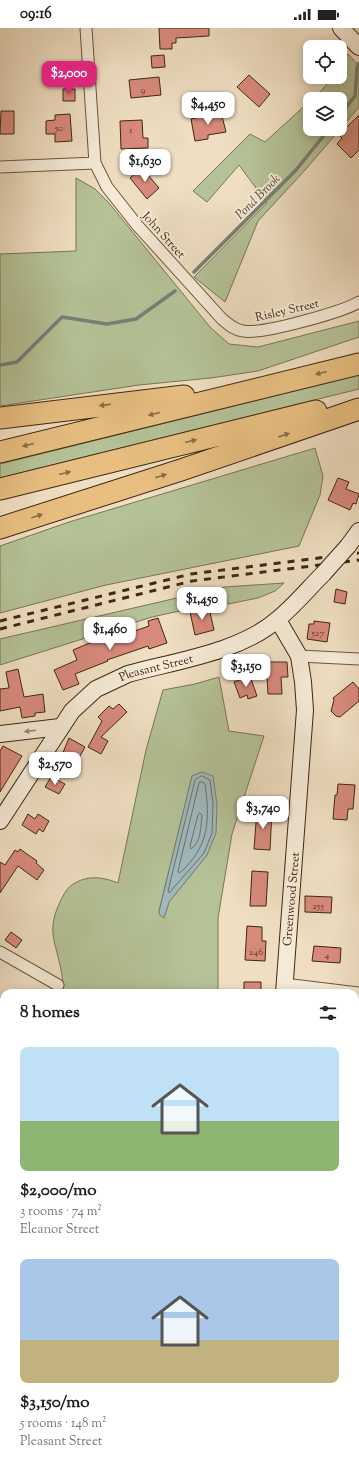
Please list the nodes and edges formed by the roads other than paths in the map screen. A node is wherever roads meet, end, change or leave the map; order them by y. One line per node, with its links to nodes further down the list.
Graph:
1 (86, 28): 4 (street)
2 (341, 28): 3 (street)
3 (359, 46)
4 (94, 163): 5 (street); 7 (street, John Street)
5 (0, 167)
6 (359, 302): 7 (street, Risley Street)
7 (222, 319)
8 (359, 364): 9 (highway, one-way to 9)
9 (269, 386): 12 (highway, one-way to 12); 13 (highway, one-way to 13)
10 (359, 401): 14 (highway, one-way to 10)
11 (359, 409): 15 (highway, one-way to 11)
12 (0, 418)
13 (0, 452)
14 (0, 489)
15 (0, 528)
16 (359, 531): 17 (street, Pleasant Street, bridge)
17 (278, 620): 18 (street, Greenwood Street); 20 (street, Pleasant Street)
18 (298, 656): 19 (street); 25 (street, Greenwood Street)
19 (359, 659)
20 (60, 727): 21 (street, one-way to 21); 22 (street, Pleasant Street)
21 (0, 734)
22 (0, 821)
23 (0, 952): 24 (street)
24 (58, 985)
25 (284, 988): 26 (street)
26 (299, 989)

